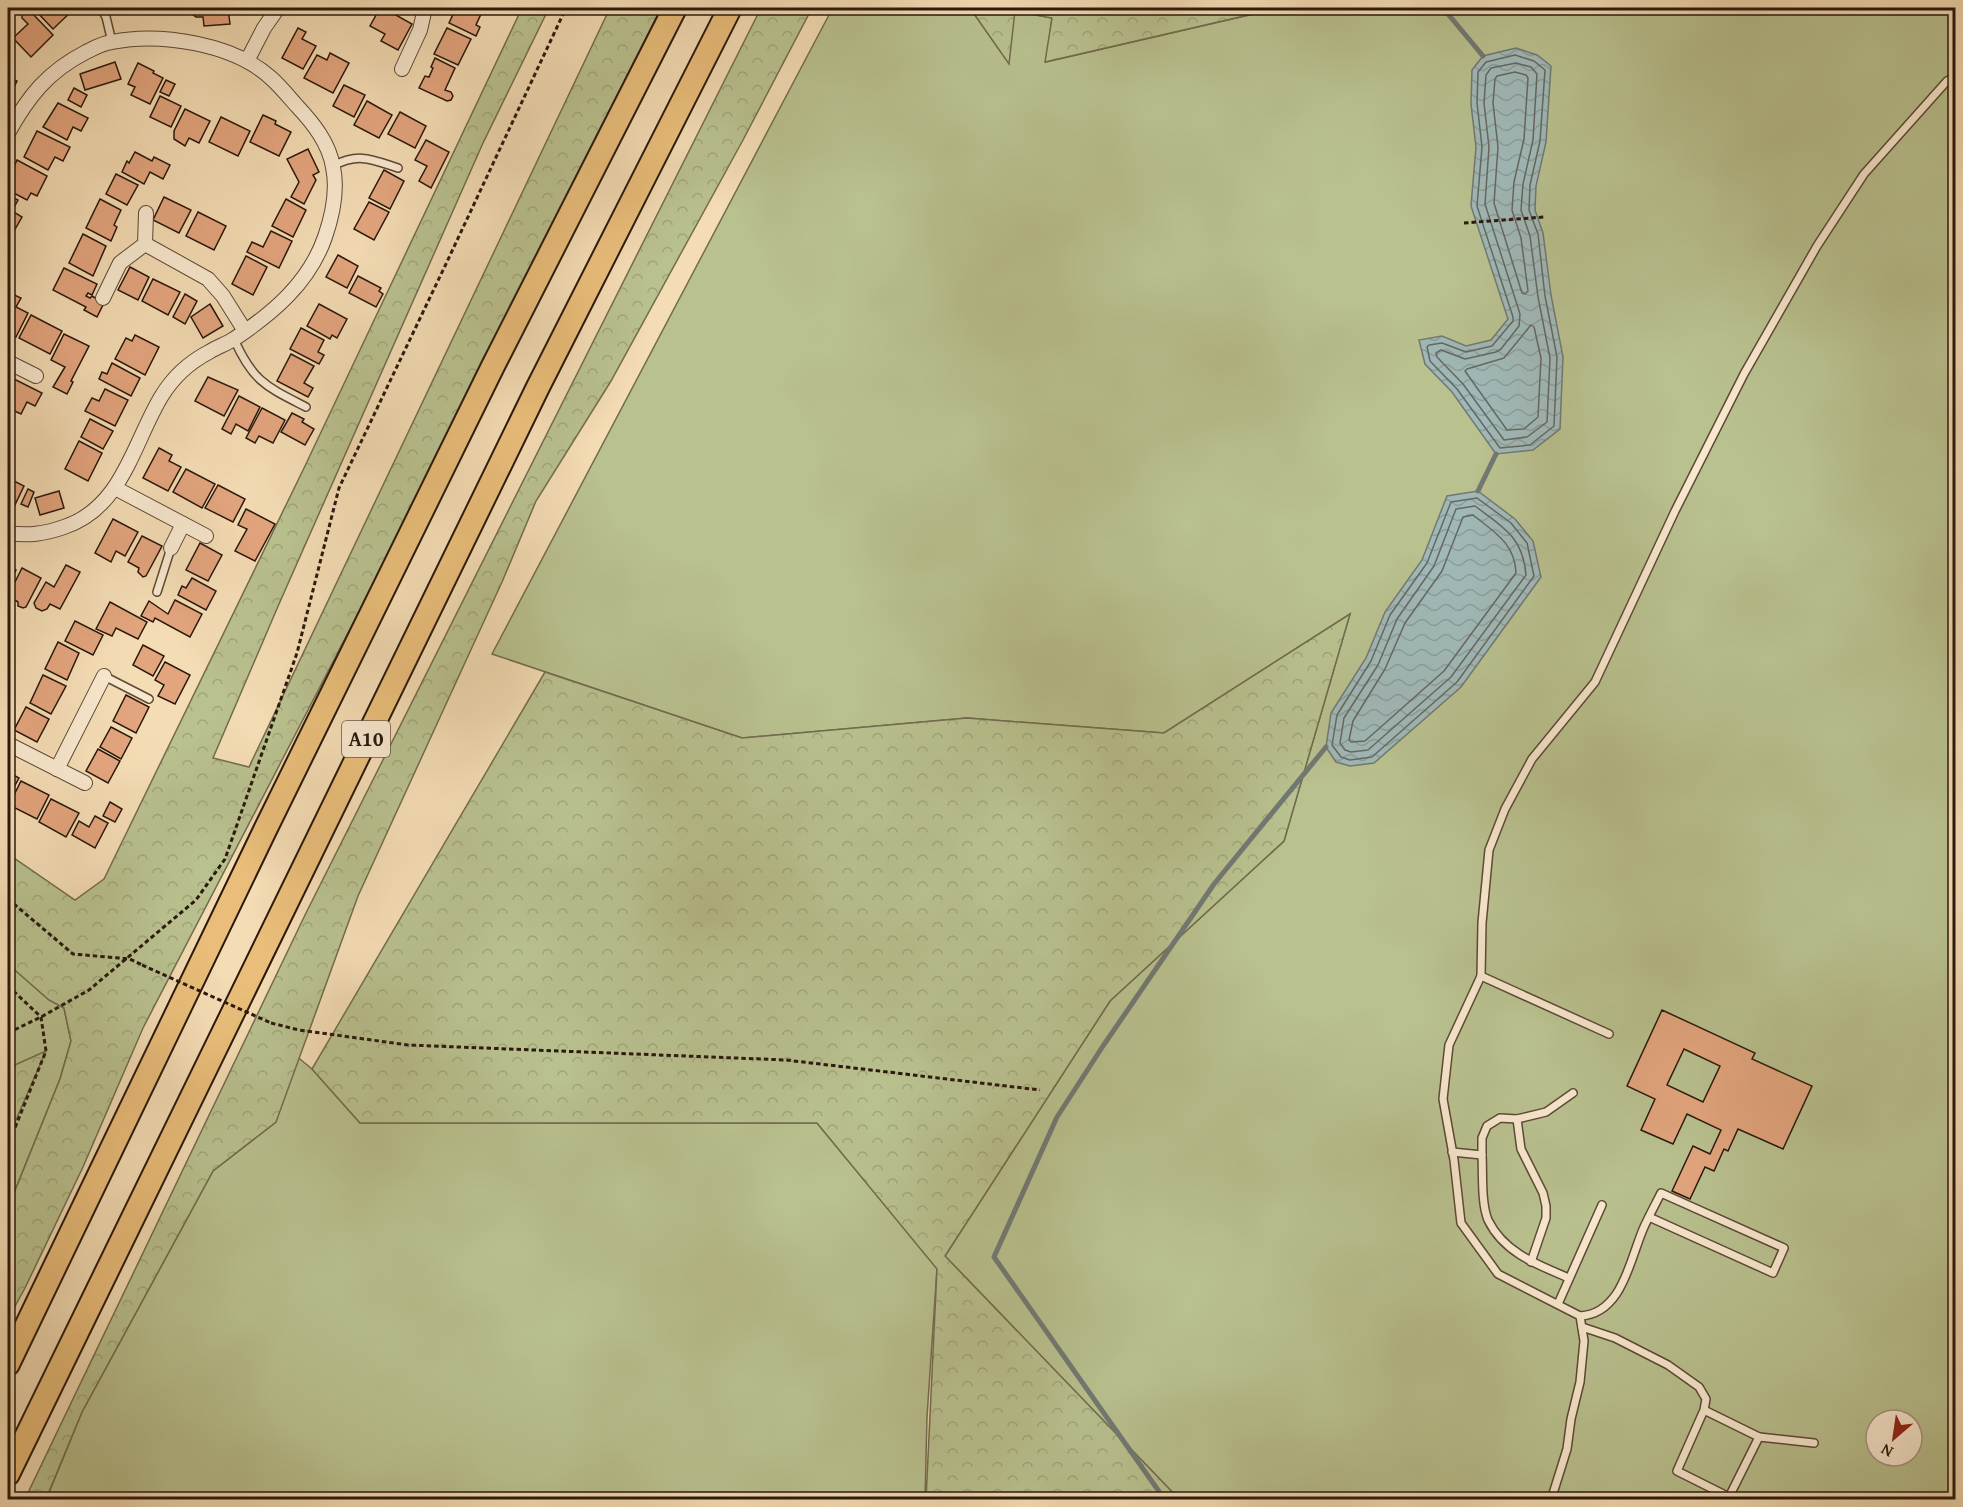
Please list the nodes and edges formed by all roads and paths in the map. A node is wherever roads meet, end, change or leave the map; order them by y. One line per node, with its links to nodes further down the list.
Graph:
1 (101, 8): 7 (lane)
2 (278, 8): 8 (street)
3 (425, 8): 9 (street)
4 (566, 8): 35 (path)
5 (675, 8): 54 (highway, A10)
6 (730, 8): 58 (highway, A10)
7 (112, 42): 8 (street); 11 (street)
8 (247, 61): 12 (street)
9 (402, 69)
10 (1956, 76): 36 (lane)
11 (8, 134)
12 (333, 166): 13 (lane); 19 (street)
13 (398, 168)
14 (146, 213): 17 (street)
15 (1544, 217): 16 (path)
16 (1464, 223)
17 (145, 244): 18 (street); 19 (street)
18 (103, 298)
19 (240, 335): 22 (lane); 23 (street)
20 (8, 362): 21 (street)
21 (36, 376)
22 (306, 407)
23 (115, 488): 24 (street); 25 (street)
24 (183, 524): 26 (street); 27 (street)
25 (8, 533)
26 (206, 536)
27 (171, 548): 28 (lane)
28 (157, 592)
29 (104, 676): 30 (lane); 32 (street)
30 (149, 699)
31 (8, 744): 32 (street)
32 (57, 769): 33 (street)
33 (85, 783)
34 (8, 899): 35 (path)
35 (124, 960): 38 (path); 41 (path, bridge)
36 (1481, 976): 40 (lane); 45 (lane)
37 (8, 986): 38 (path)
38 (41, 1017): 39 (path); 44 (path)
39 (8, 1033)
40 (1609, 1034)
41 (1040, 1090)
42 (1573, 1094): 43 (lane)
43 (1517, 1119): 46 (lane); 49 (lane)
44 (8, 1145)
45 (1452, 1152): 46 (lane); 51 (lane)
46 (1482, 1155): 49 (lane)
47 (1602, 1205): 50 (lane)
48 (1649, 1217): 48 (lane); 52 (lane)
49 (1531, 1262): 50 (lane)
50 (1569, 1278): 51 (lane)
51 (1558, 1304): 52 (lane)
52 (1580, 1316): 53 (lane)
53 (1582, 1327): 55 (lane); 59 (lane)
54 (8, 1364)
55 (1704, 1410): 56 (lane); 56 (lane)
56 (1759, 1437): 57 (lane)
57 (1814, 1443)
58 (8, 1474)
59 (1551, 1500)

